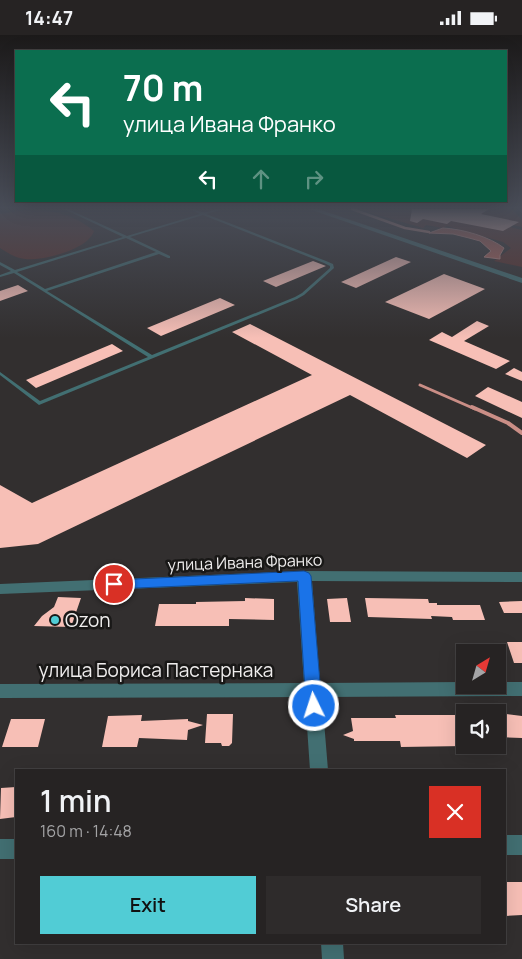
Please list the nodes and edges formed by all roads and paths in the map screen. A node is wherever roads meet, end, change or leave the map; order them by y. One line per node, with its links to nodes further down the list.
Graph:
1 (76, 252): 7 (lane)
2 (160, 252): 5 (lane); 10 (lane)
3 (300, 252): 11 (lane)
4 (438, 252): 9 (street)
5 (169, 257)
6 (0, 263): 7 (lane)
7 (14, 271): 8 (lane); 10 (lane)
8 (0, 276)
9 (522, 281)
10 (45, 290): 11 (lane)
11 (152, 357): 12 (lane)
12 (0, 373)
13 (304, 576): 14 (street, улица Ивана Франко); 15 (street, улица Ивана Франко); 17 (street)
14 (522, 577)
15 (0, 589)
16 (522, 689): 17 (street, улица Бориса Пастернака)
17 (313, 690): 18 (street, улица Бориса Пастернака); 19 (street)
18 (0, 691)
19 (319, 769)
20 (506, 845): 21 (street)
21 (522, 845)
22 (0, 849): 23 (street)
23 (15, 849)
24 (332, 944): 25 (street)
25 (333, 959)

